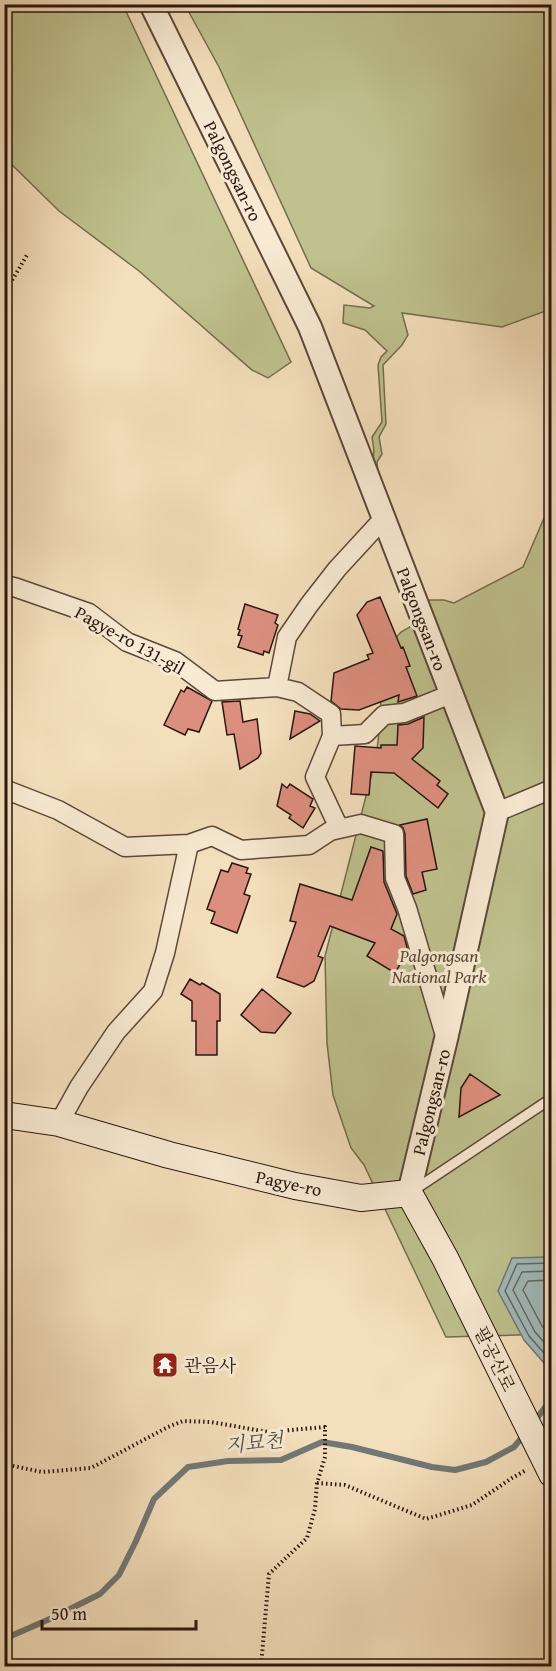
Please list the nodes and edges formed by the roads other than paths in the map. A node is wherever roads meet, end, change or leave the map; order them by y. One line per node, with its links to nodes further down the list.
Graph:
1 (151, 4): 2 (street, Palgongsan-ro)
2 (383, 519): 4 (street); 5 (street, Palgongsan-ro)
3 (4, 585): 4 (street, Pagye-ro 131-gil)
4 (277, 687): 6 (street, Pagye-ro 131-gil)
5 (451, 694): 6 (street); 9 (street, Palgongsan-ro)
6 (332, 736): 10 (street)
7 (4, 789): 11 (street)
8 (552, 789): 9 (street)
9 (496, 812): 12 (street, Palgongsan-ro)
10 (330, 831): 11 (street); 12 (street)
11 (189, 844): 15 (street)
12 (446, 1039): 16 (street, Palgongsan-ro)
13 (552, 1098): 16 (lane, Pagye-ro)
14 (4, 1115): 15 (main road, Pagye-ro)
15 (59, 1123): 16 (main road, Pagye-ro)
16 (409, 1193): 17 (main road, 팔공산로)
17 (549, 1465)

